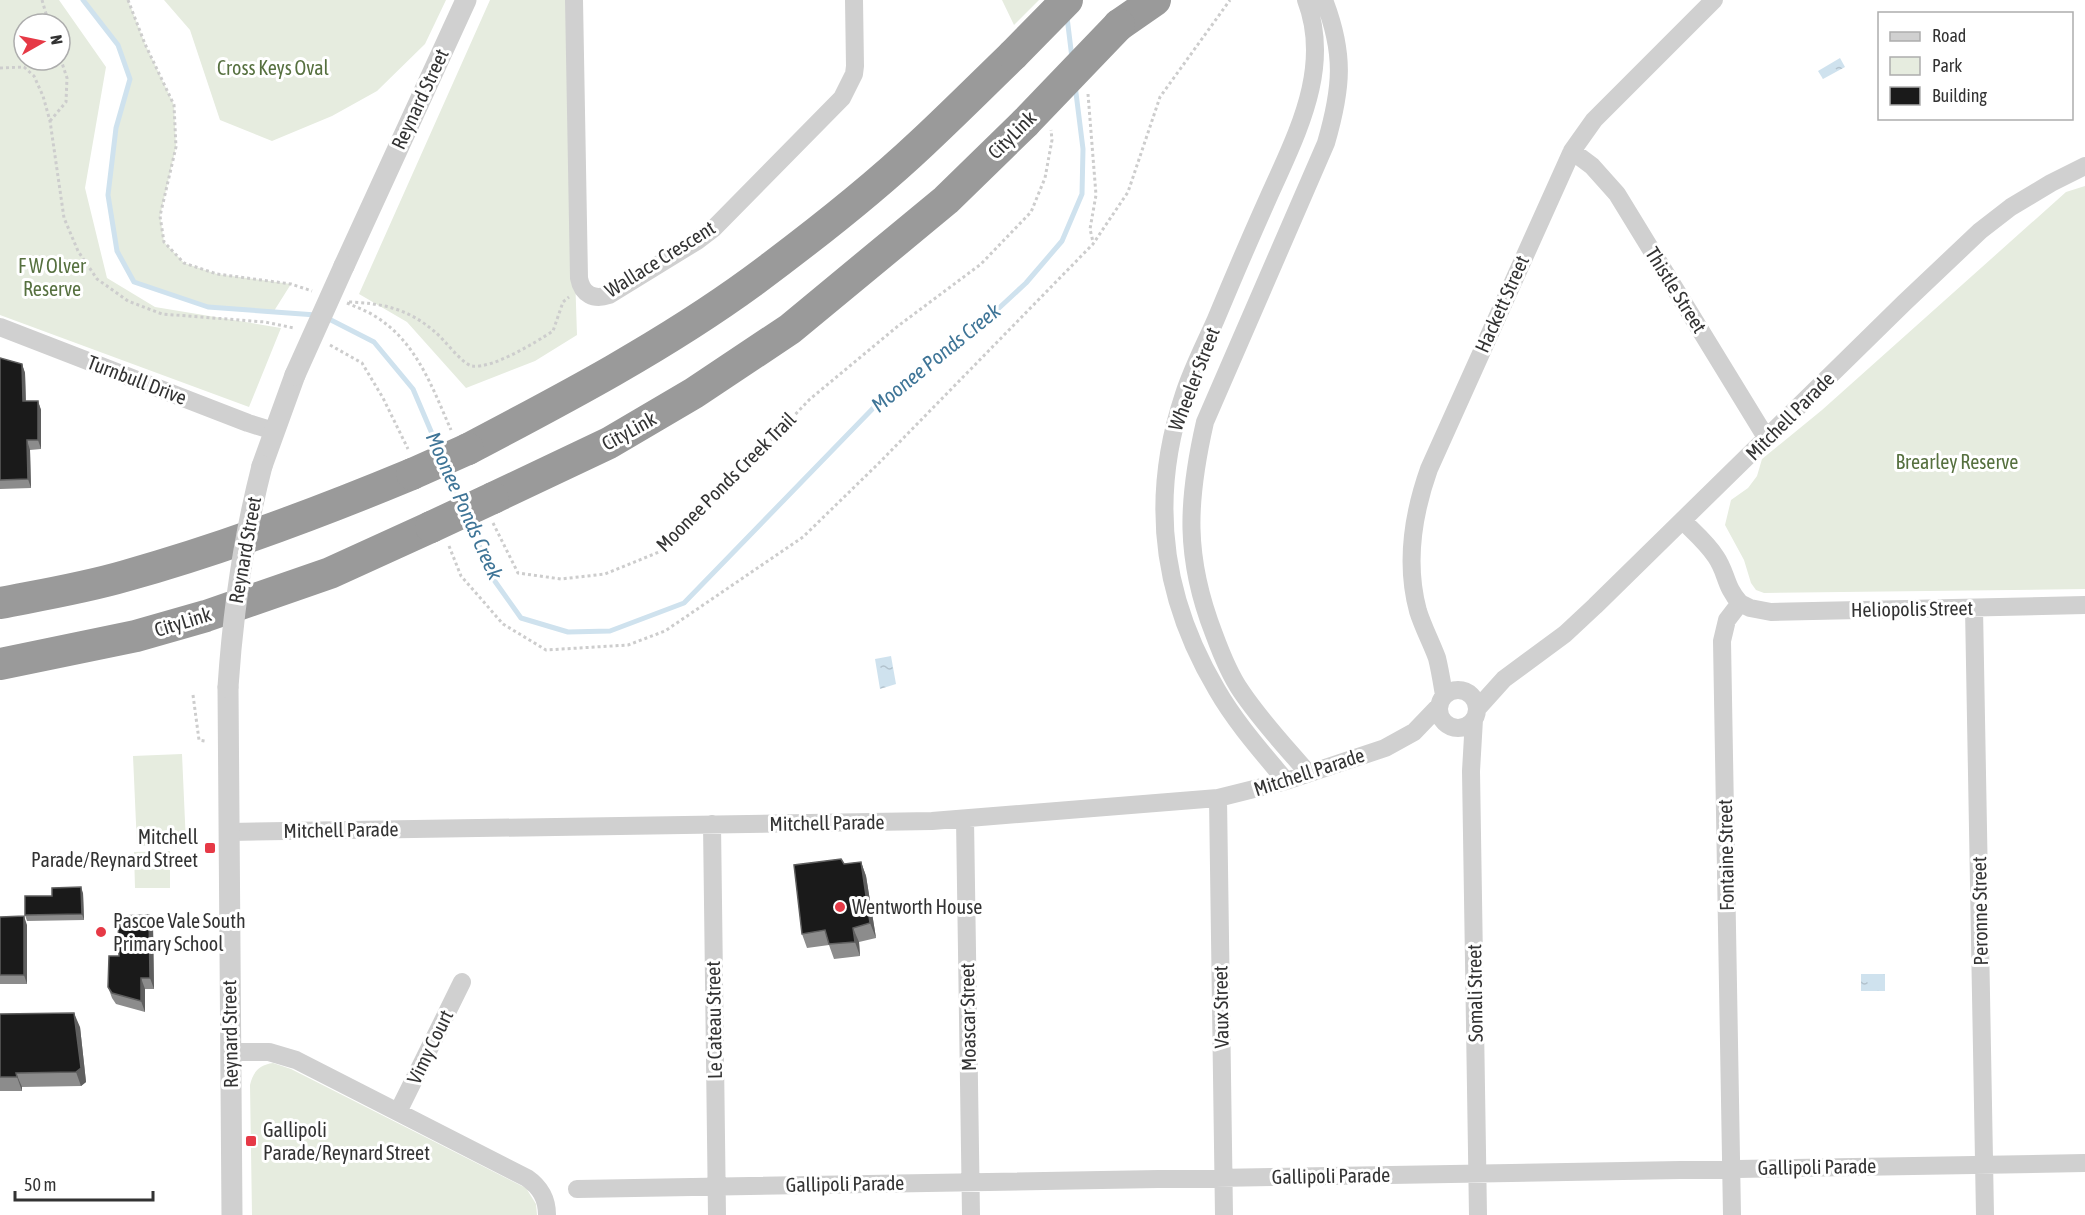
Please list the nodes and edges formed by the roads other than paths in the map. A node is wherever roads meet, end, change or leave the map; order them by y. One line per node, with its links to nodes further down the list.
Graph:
1 (466, 0): 14 (street, Reynard Street, bridge)
2 (574, 0): 3 (street, Wallace Crescent)
3 (854, 0)
4 (1067, 0): 17 (highway, bridge)
5 (1143, 0): 10 (highway, CityLink)
6 (1155, 0): 10 (highway)
7 (1306, 0): 29 (street, Wheeler Street)
8 (1324, 0): 28 (street, Wheeler Street)
9 (1714, 0): 11 (street, Hackett Street)
10 (1119, 25): 21 (highway, CityLink, bridge)
11 (1572, 151): 15 (street, Thistle Street); 23 (street, Hackett Street)
12 (2085, 166): 15 (street, Mitchell Parade)
13 (0, 327): 14 (street, Turnbull Drive)
14 (274, 431): 33 (street, Reynard Street, bridge)
15 (1767, 439): 16 (street, Mitchell Parade)
16 (1683, 521): 18 (street); 22 (street, Mitchell Parade)
17 (0, 603)
18 (1740, 603): 20 (street, Heliopolis Street); 39 (street, Fontaine Street)
19 (2085, 605): 20 (street, Heliopolis Street)
20 (1974, 608): 38 (street, Peronne Street)
21 (0, 664)
22 (1504, 679): 23 (street, Mitchell Parade); 24 (street, Mitchell Parade)
23 (1453, 696): 24 (street); 25 (street); 26 (street, Mitchell Parade)
24 (1476, 714): 25 (street); 27 (street, Somali Street)
25 (1452, 727): 26 (street, Mitchell Parade); 27 (street, Somali Street)
26 (1414, 732): 28 (street, Mitchell Parade)
27 (1471, 771): 40 (street, Somali Street)
28 (1308, 773): 29 (street, Mitchell Parade)
29 (1286, 781): 30 (street, Mitchell Parade)
30 (1218, 798): 31 (street, Mitchell Parade); 41 (street, Vaux Street)
31 (966, 819): 32 (street, Mitchell Parade); 42 (street, Moascar Street)
32 (712, 824): 33 (street, Mitchell Parade); 43 (street, Le Cateau Street)
33 (228, 832): 35 (street, Reynard Street)
34 (462, 982): 36 (street, Vimy Court)
35 (231, 1052): 36 (street); 45 (street, Reynard Street)
36 (398, 1112): 46 (street)
37 (2085, 1163): 38 (street, Gallipoli Parade)
38 (1984, 1164): 39 (street, Gallipoli Parade); 52 (street, Peronne Street)
39 (1731, 1169): 40 (street, Gallipoli Parade); 51 (street, Fontaine Street)
40 (1478, 1173): 41 (street, Gallipoli Parade); 50 (street, Somali Street)
41 (1224, 1177): 42 (street, Gallipoli Parade); 49 (street, Vaux Street)
42 (971, 1181): 43 (street, Gallipoli Parade); 48 (street, Moascar Street)
43 (717, 1186): 44 (street, Gallipoli Parade); 47 (street, Le Cateau Street)
44 (577, 1189)
45 (232, 1215)
46 (547, 1215)
47 (717, 1215)
48 (971, 1215)
49 (1224, 1215)
50 (1478, 1215)
51 (1732, 1215)
52 (1985, 1215)

